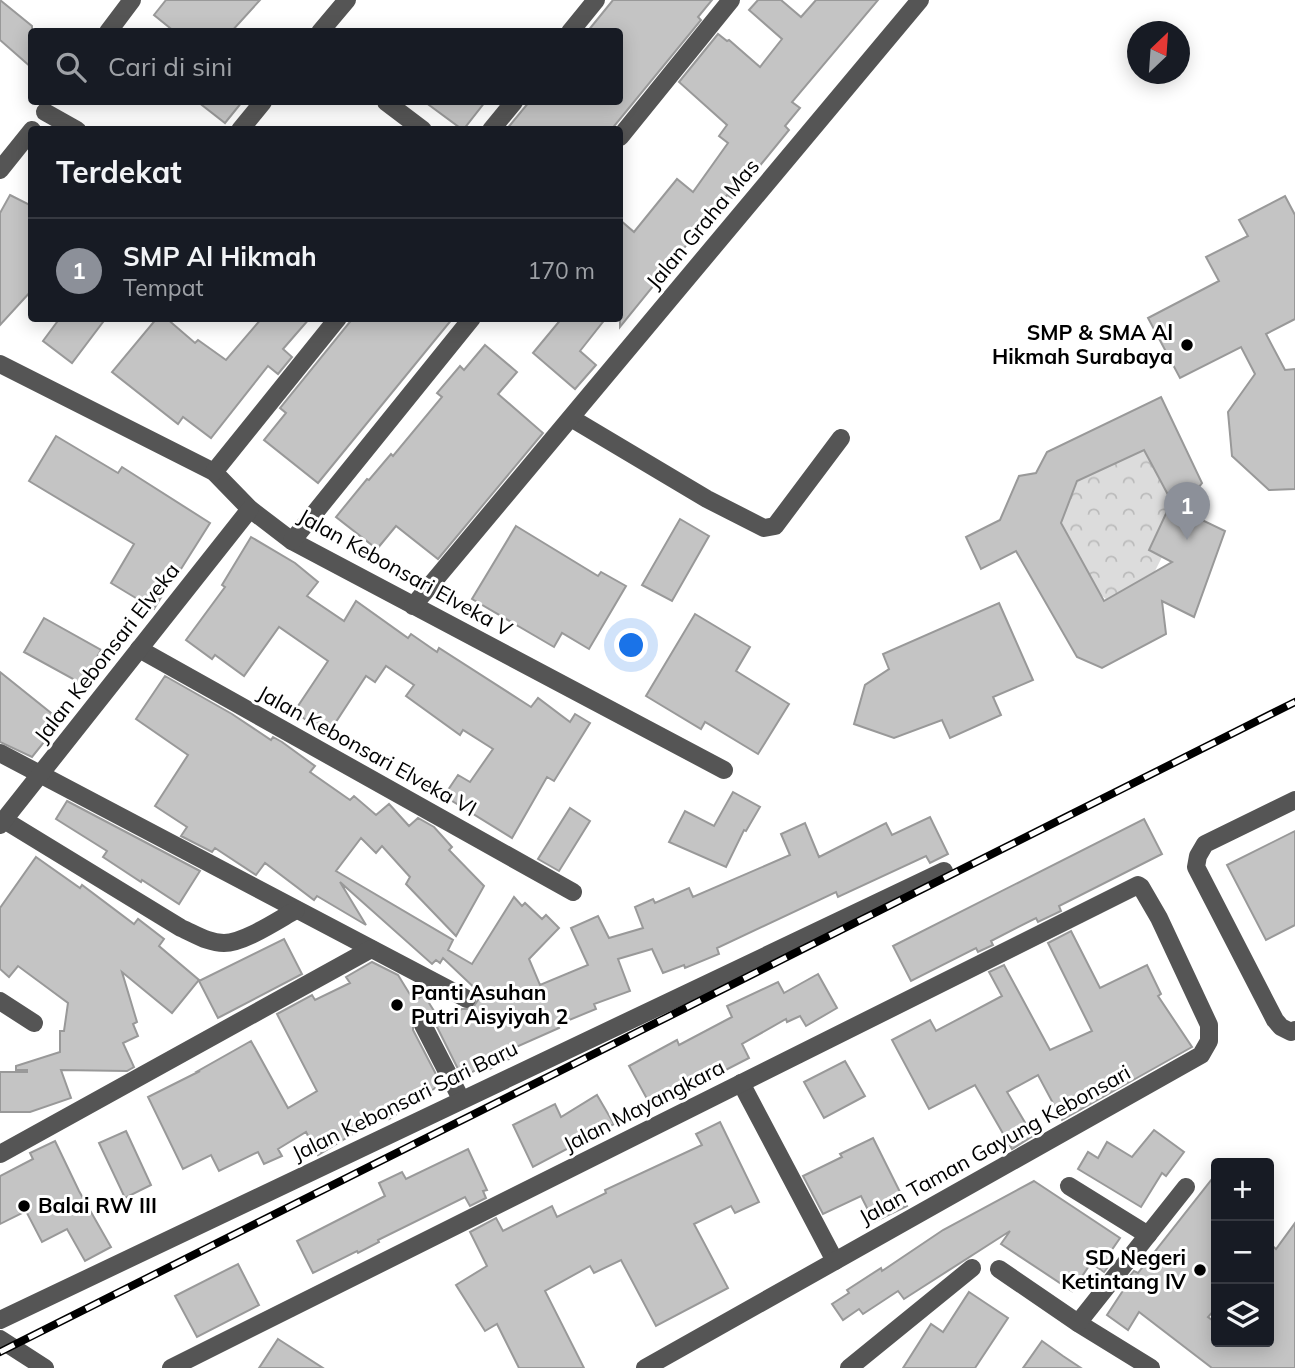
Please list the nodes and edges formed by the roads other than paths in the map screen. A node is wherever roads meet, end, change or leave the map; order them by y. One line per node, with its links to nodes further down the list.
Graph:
1 (132, 0): 6 (street)
2 (347, 0): 7 (street)
3 (596, 0): 8 (street)
4 (731, 0): 18 (street)
5 (920, 0): 24 (street, Jalan Graha Mas)
6 (111, 28)
7 (323, 28)
8 (573, 28)
9 (261, 105): 15 (street)
10 (390, 105): 16 (street)
11 (512, 105): 17 (street)
12 (49, 107): 13 (street); 14 (street)
13 (35, 126)
14 (72, 126)
15 (243, 126)
16 (418, 126)
17 (494, 126)
18 (623, 133)
19 (28, 135): 20 (street)
20 (0, 170)
21 (335, 322): 26 (street)
22 (469, 322): 28 (street)
23 (0, 364): 26 (street, Jalan Kebonsari Elveka V)
24 (571, 418): 25 (street); 29 (street, Jalan Graha Mas)
25 (841, 438)
26 (214, 472): 27 (street, Jalan Kebonsari Elveka V)
27 (250, 509): 28 (street, Jalan Kebonsari Elveka V); 30 (street, Jalan Kebonsari Elveka)
28 (292, 541): 29 (street, Jalan Kebonsari Elveka V)
29 (414, 606): 32 (street, Jalan Kebonsari Elveka V)
30 (139, 649): 33 (street, Jalan Kebonsari Elveka); 38 (street, Jalan Kebonsari Elveka VI)
31 (0, 753): 33 (street)
32 (724, 770)
33 (39, 776): 35 (street, Jalan Kebonsari Elveka); 39 (street)
34 (1295, 800): 45 (street)
35 (2, 822): 39 (street)
36 (944, 871): 47 (street, Jalan Kebonsari Sari Baru)
37 (1138, 885): 46 (street, Jalan Mayangkara); 52 (street, Jalan Taman Gayung Kebonsari)
38 (573, 892)
39 (296, 910): 40 (street)
40 (371, 949): 41 (street); 48 (street)
41 (467, 999)
42 (0, 1001): 43 (street)
43 (34, 1023)
44 (423, 1025): 47 (street)
45 (1293, 1031)
46 (741, 1083): 52 (street); 60 (street, Jalan Mayangkara)
47 (461, 1099): 55 (street, Jalan Kebonsari Sari Baru)
48 (0, 1154)
49 (1069, 1186): 51 (street)
50 (1186, 1187): 51 (street)
51 (1148, 1235): 56 (street)
52 (835, 1261): 61 (street, Jalan Taman Gayung Kebonsari)
53 (972, 1268): 62 (street)
54 (999, 1269): 56 (street)
55 (0, 1320)
56 (1078, 1323): 58 (street)
57 (0, 1339): 59 (street)
58 (1129, 1362): 63 (street)
59 (45, 1368)
60 (171, 1368)
61 (645, 1368)
62 (849, 1368)
63 (1151, 1368)

